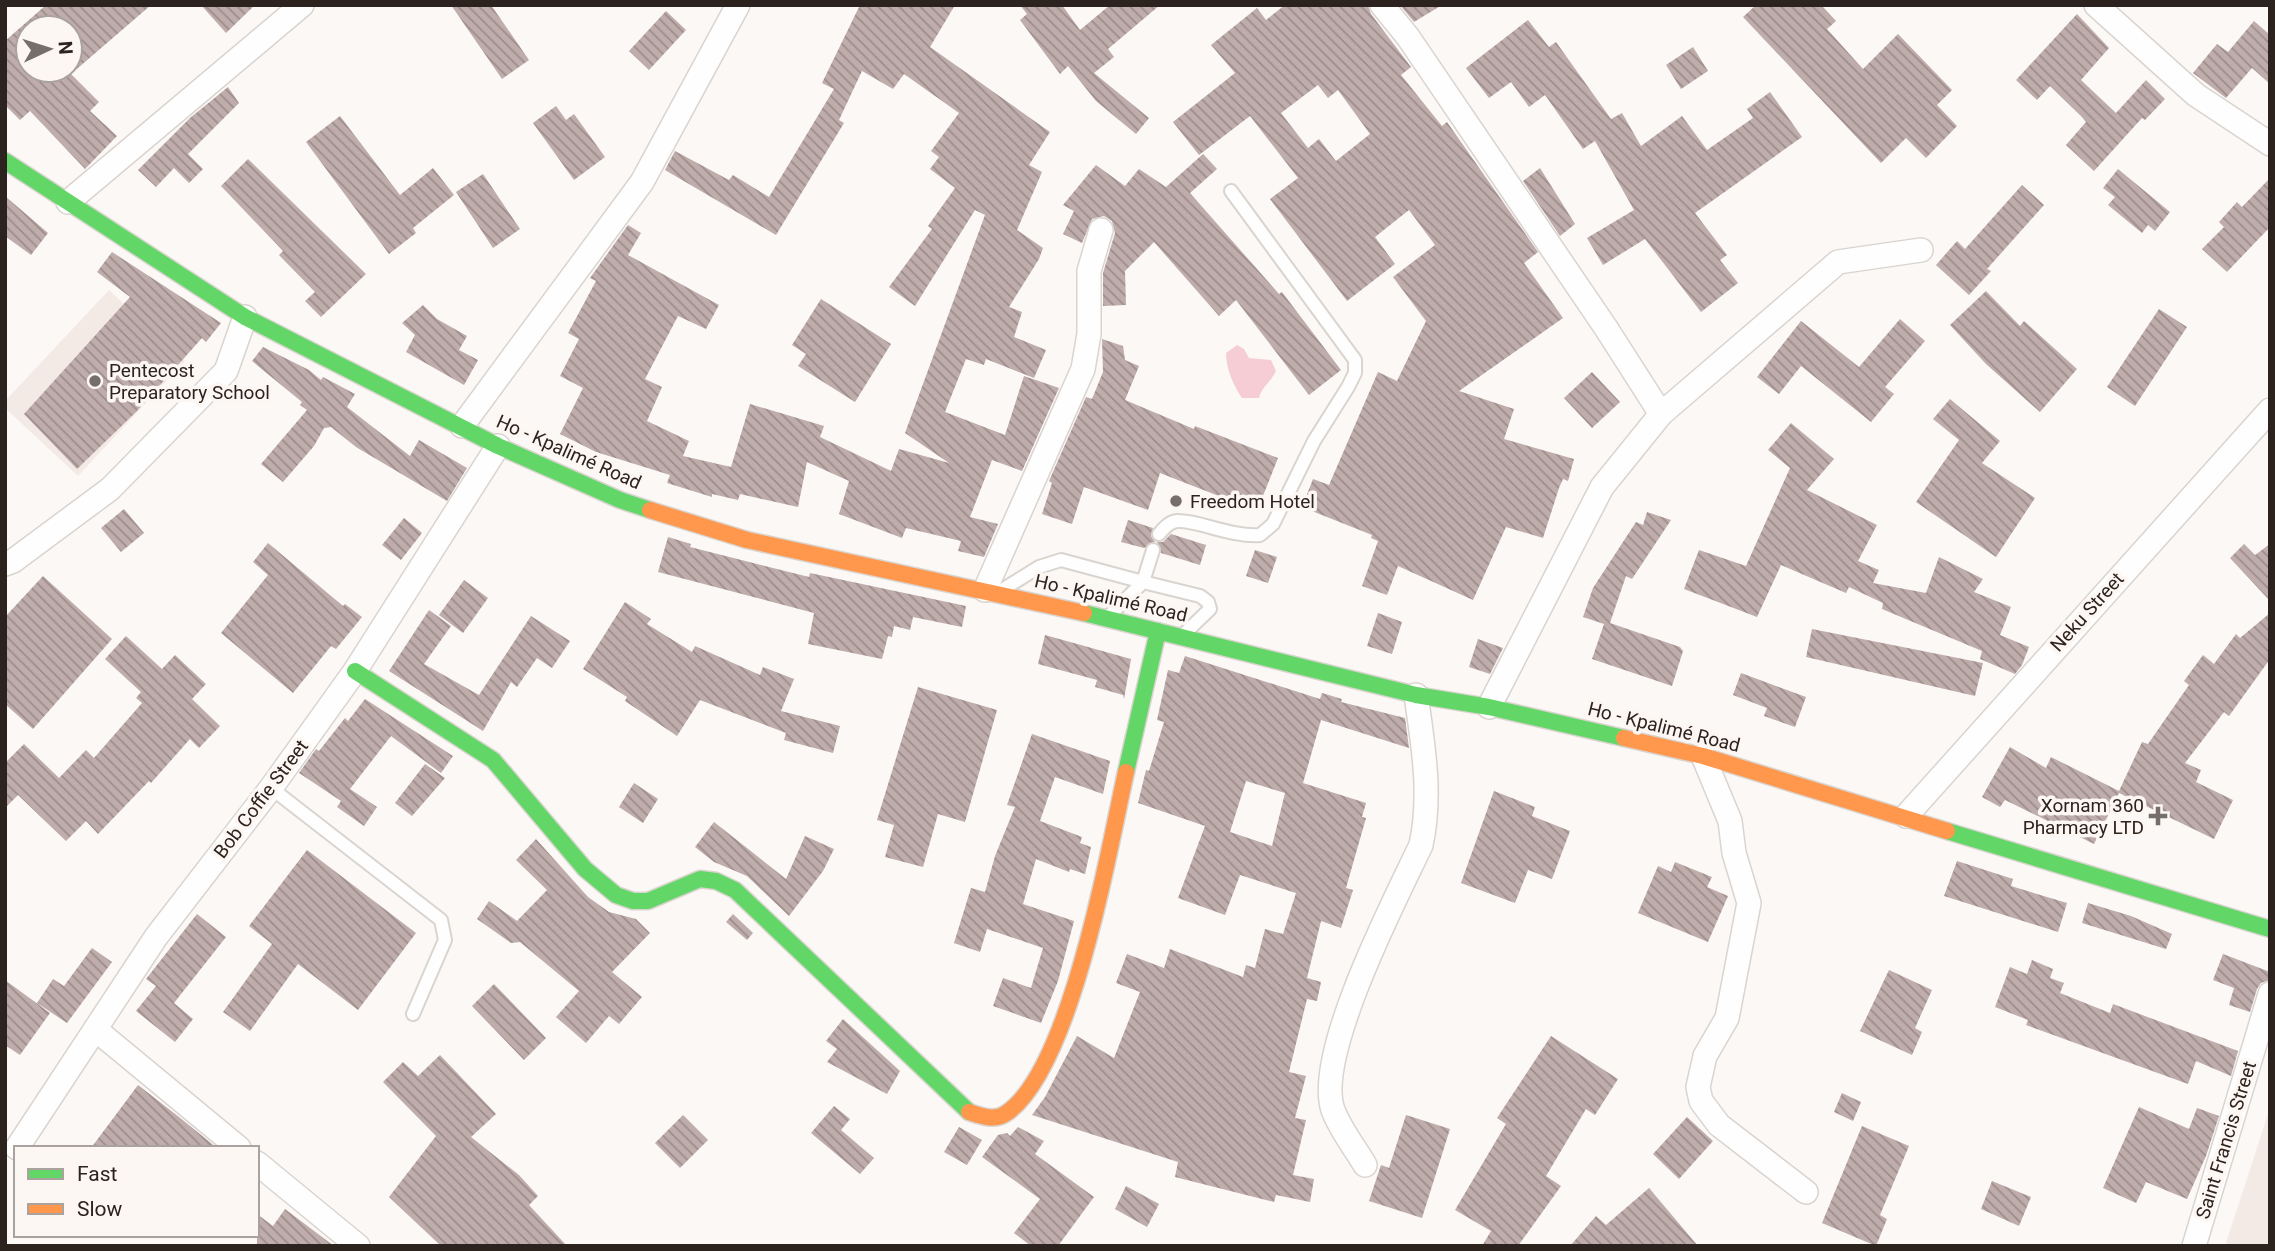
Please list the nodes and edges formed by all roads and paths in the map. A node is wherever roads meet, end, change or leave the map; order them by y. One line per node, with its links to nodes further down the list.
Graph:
1 (302, 5): 5 (street)
2 (738, 5): 15 (street)
3 (1382, 5): 14 (street)
4 (2096, 5): 6 (street)
5 (278, 15): 9 (street)
6 (2270, 144)
7 (5, 161): 9 (main road, Ho - Kpalimé Road)
8 (1231, 191): 17 (lane)
9 (68, 202): 12 (main road, Ho - Kpalimé Road)
10 (1101, 230): 21 (street)
11 (1921, 250): 14 (street)
12 (245, 317): 15 (main road, Ho - Kpalimé Road); 19 (street)
13 (2270, 410): 30 (street, Neku Street)
14 (1661, 414): 27 (street)
15 (462, 426): 16 (main road, Ho - Kpalimé Road)
16 (498, 446): 21 (main road, Ho - Kpalimé Road); 25 (street, Bob Coffie Street)
17 (1159, 534)
18 (1153, 550): 20 (lane)
19 (5, 564)
20 (1143, 582): 21 (lane); 22 (lane); 24 (lane)
21 (991, 592): 22 (main road, Ho - Kpalimé Road)
22 (1107, 618): 23 (main road, Ho - Kpalimé Road)
23 (1158, 631): 24 (main road, Ho - Kpalimé Road); 25 (main road)
24 (1182, 636): 26 (main road, Ho - Kpalimé Road)
25 (355, 671): 29 (street, Bob Coffie Street)
26 (1416, 695): 27 (main road, Ho - Kpalimé Road); 38 (street)
27 (1489, 707): 28 (main road, Ho - Kpalimé Road)
28 (1703, 756): 30 (main road, Ho - Kpalimé Road); 39 (street)
29 (271, 788): 33 (lane); 34 (street, Bob Coffie Street)
30 (1906, 816): 31 (main road, Ho - Kpalimé Road)
31 (2270, 929)
32 (2270, 994): 41 (street, Saint Francis Street)
33 (413, 1014)
34 (95, 1029): 35 (street, Bob Coffie Street); 36 (street)
35 (18, 1146)
36 (237, 1146)
37 (259, 1165): 40 (street)
38 (1365, 1165)
39 (1806, 1192)
40 (358, 1246)
41 (2194, 1246)

